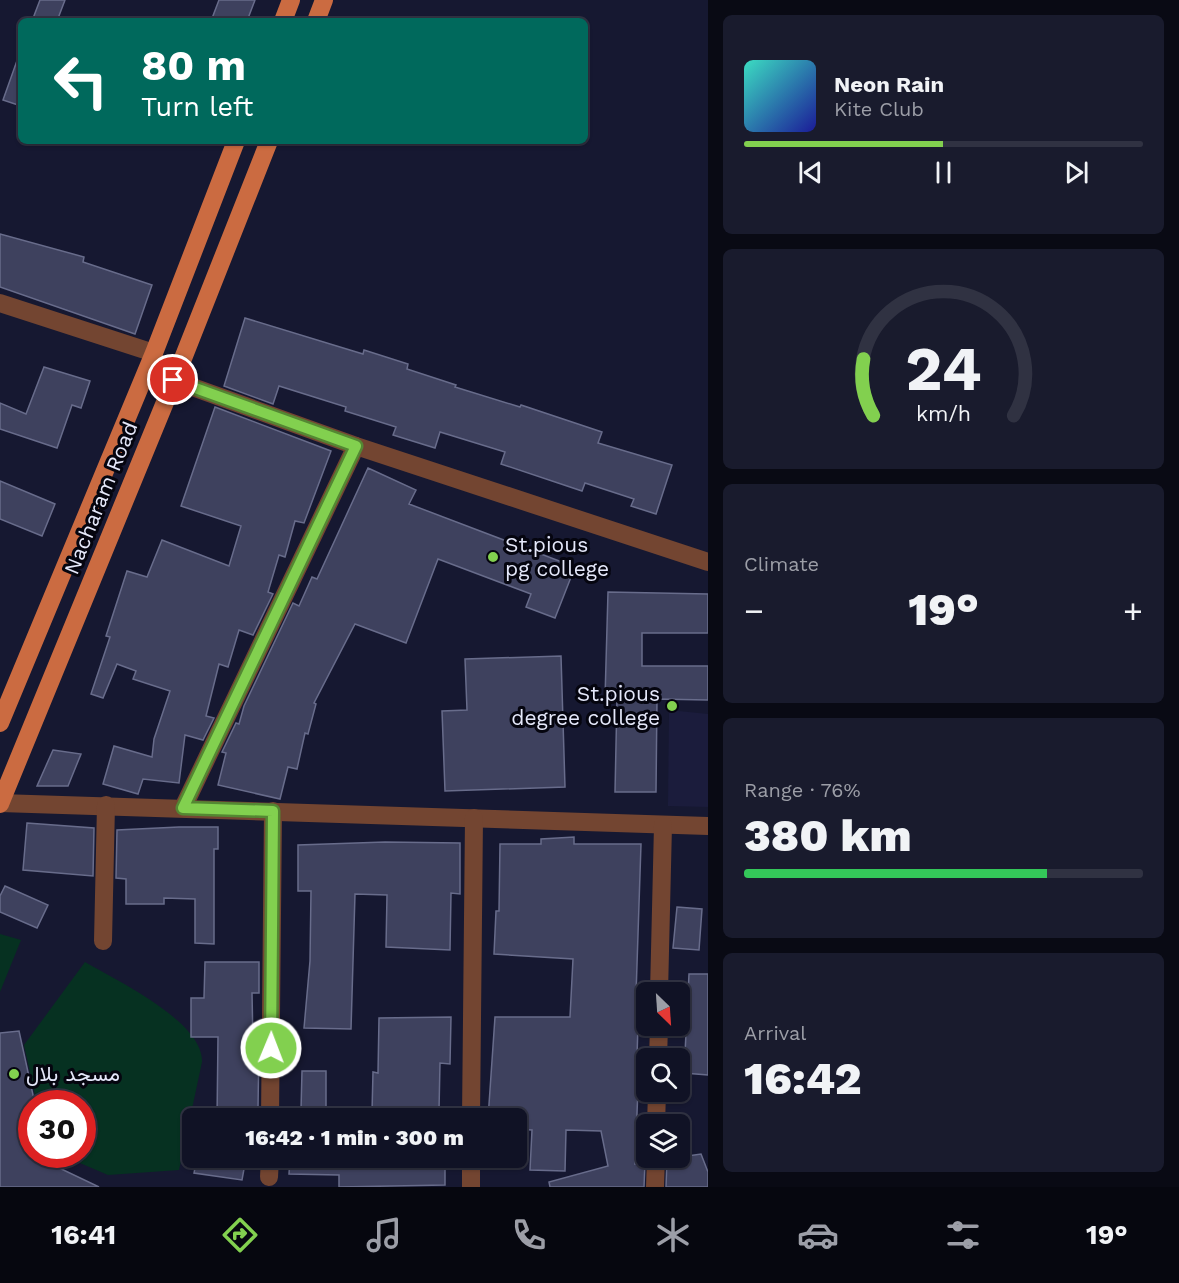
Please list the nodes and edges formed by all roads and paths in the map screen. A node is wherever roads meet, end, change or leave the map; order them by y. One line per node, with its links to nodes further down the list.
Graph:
1 (291, 0): 3 (main road)
2 (324, 0): 4 (main road)
3 (284, 18)
4 (317, 18)
5 (235, 144): 8 (main road, Nacharam Road)
6 (268, 144): 9 (main road, Nacharam Road)
7 (0, 303): 8 (street)
8 (154, 353): 12 (main road, Nacharam Road)
9 (173, 380): 10 (street); 13 (main road, Nacharam Road)
10 (356, 446): 11 (street); 15 (street)
11 (708, 562)
12 (0, 723)
13 (0, 804): 14 (street)
14 (106, 805): 15 (street); 20 (street)
15 (183, 808): 16 (street)
16 (273, 811): 17 (street); 22 (street)
17 (474, 818): 18 (street); 23 (street)
18 (663, 825): 19 (street); 21 (street)
19 (708, 826)
20 (103, 940)
21 (659, 982)
22 (270, 1108)
23 (471, 1108)
24 (270, 1168): 27 (street)
25 (471, 1168): 28 (street)
26 (656, 1168): 29 (street)
27 (269, 1178)
28 (471, 1187)
29 (655, 1187)

